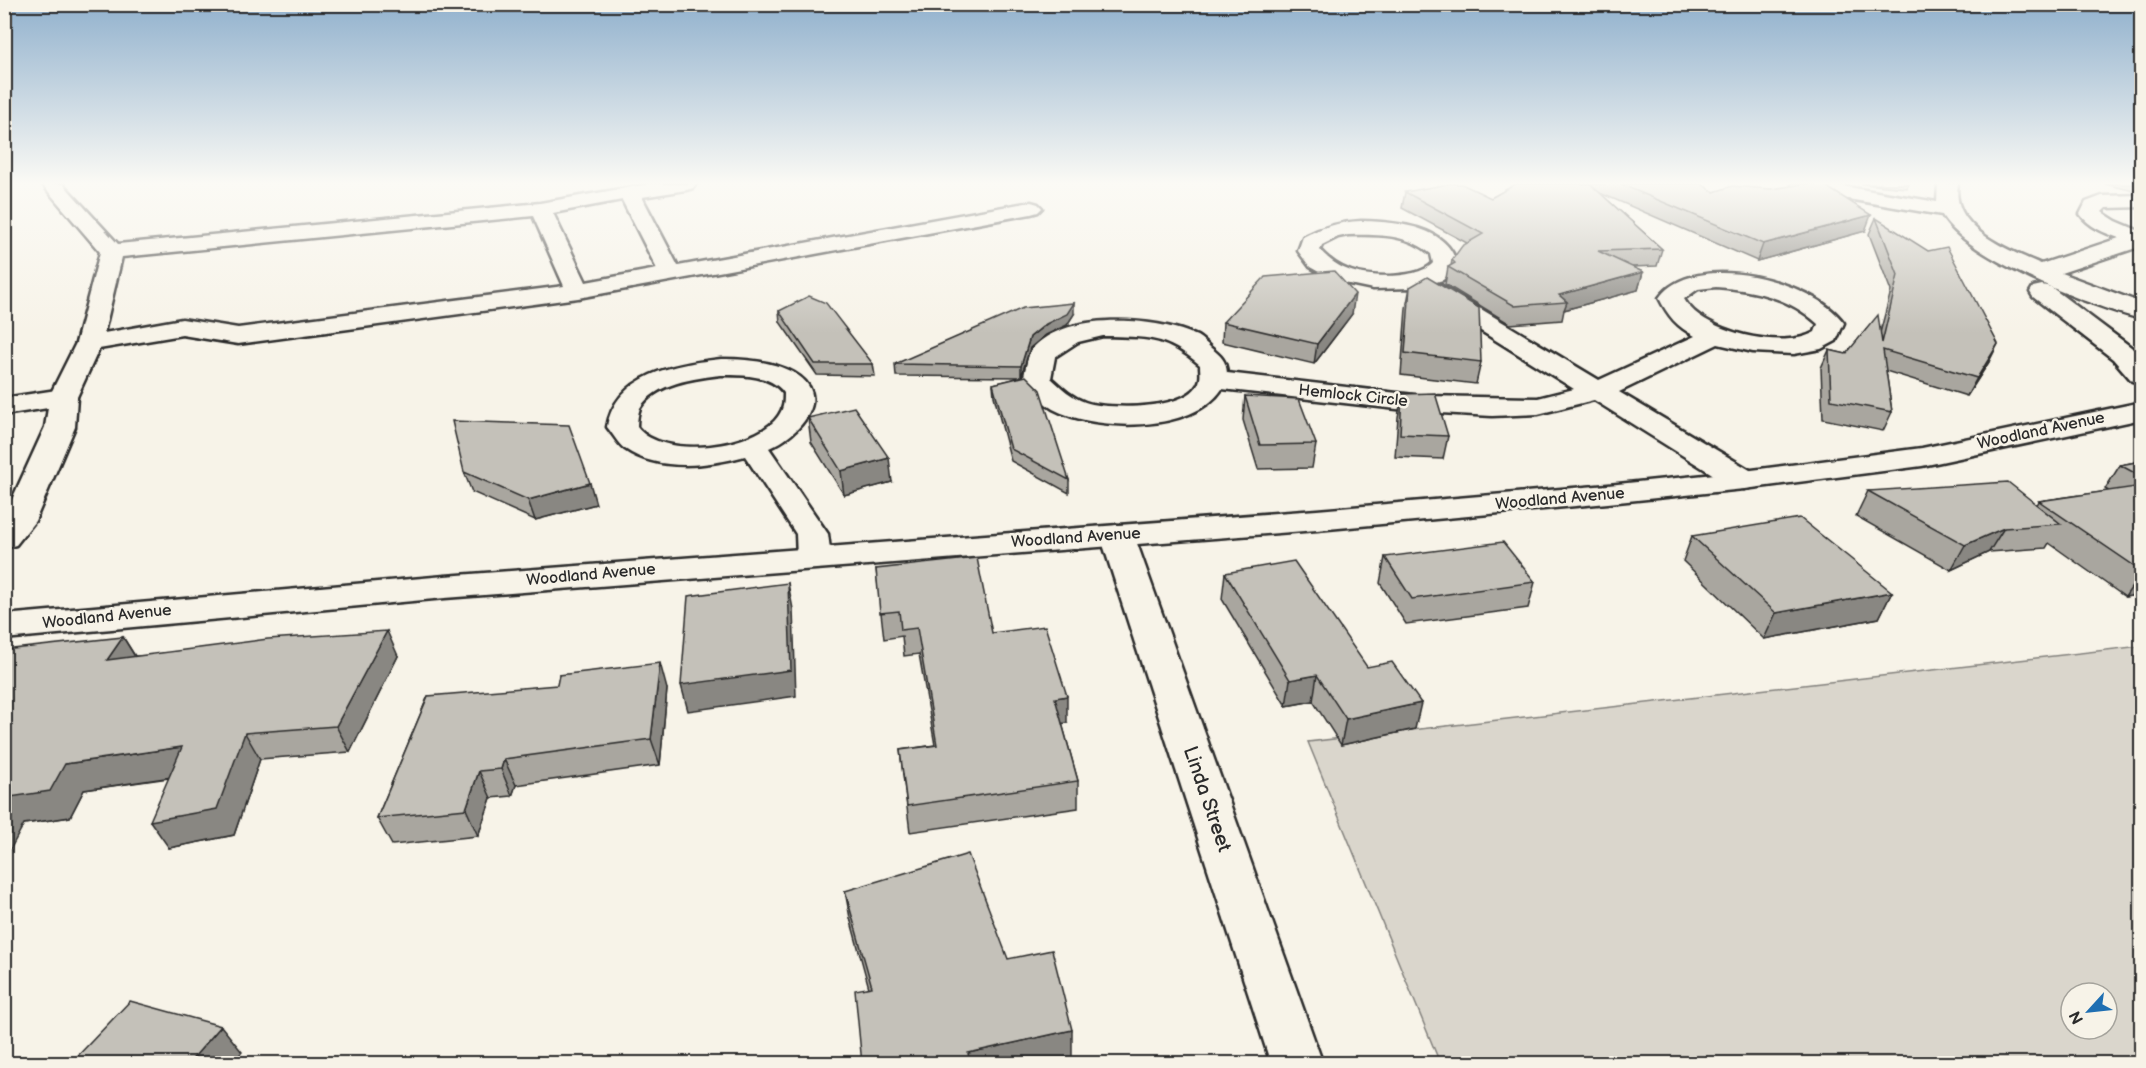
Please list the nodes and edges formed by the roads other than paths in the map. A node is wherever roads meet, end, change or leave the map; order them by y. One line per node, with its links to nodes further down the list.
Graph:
1 (99, 234): 11 (street)
2 (283, 234): 11 (street)
3 (552, 234): 15 (street)
4 (650, 234): 12 (street)
5 (890, 234): 12 (street)
6 (1325, 234): 13 (street)
7 (1408, 234): 13 (street)
8 (1971, 234): 14 (street)
9 (2125, 234): 10 (street)
10 (2140, 239): 14 (street)
11 (112, 251): 18 (street)
12 (671, 274): 15 (street)
13 (1417, 281): 21 (street)
14 (2041, 282): 16 (street); 19 (street)
15 (578, 291): 18 (street)
16 (2142, 312)
17 (1717, 335): 17 (street); 21 (street, Hemlock Circle)
18 (89, 343): 22 (street)
19 (2142, 375)
20 (1214, 380): 20 (street); 21 (street, Hemlock Circle)
21 (1598, 391): 26 (street)
22 (63, 397): 23 (street); 28 (street)
23 (4, 407)
24 (2142, 410): 26 (street, Woodland Avenue)
25 (752, 445): 25 (street); 29 (street)
26 (1744, 480): 27 (street, Woodland Avenue)
27 (1117, 535): 29 (street, Woodland Avenue); 31 (street, Linda Street)
28 (4, 538)
29 (814, 557): 30 (street, Woodland Avenue)
30 (4, 627)
31 (1297, 1064)

